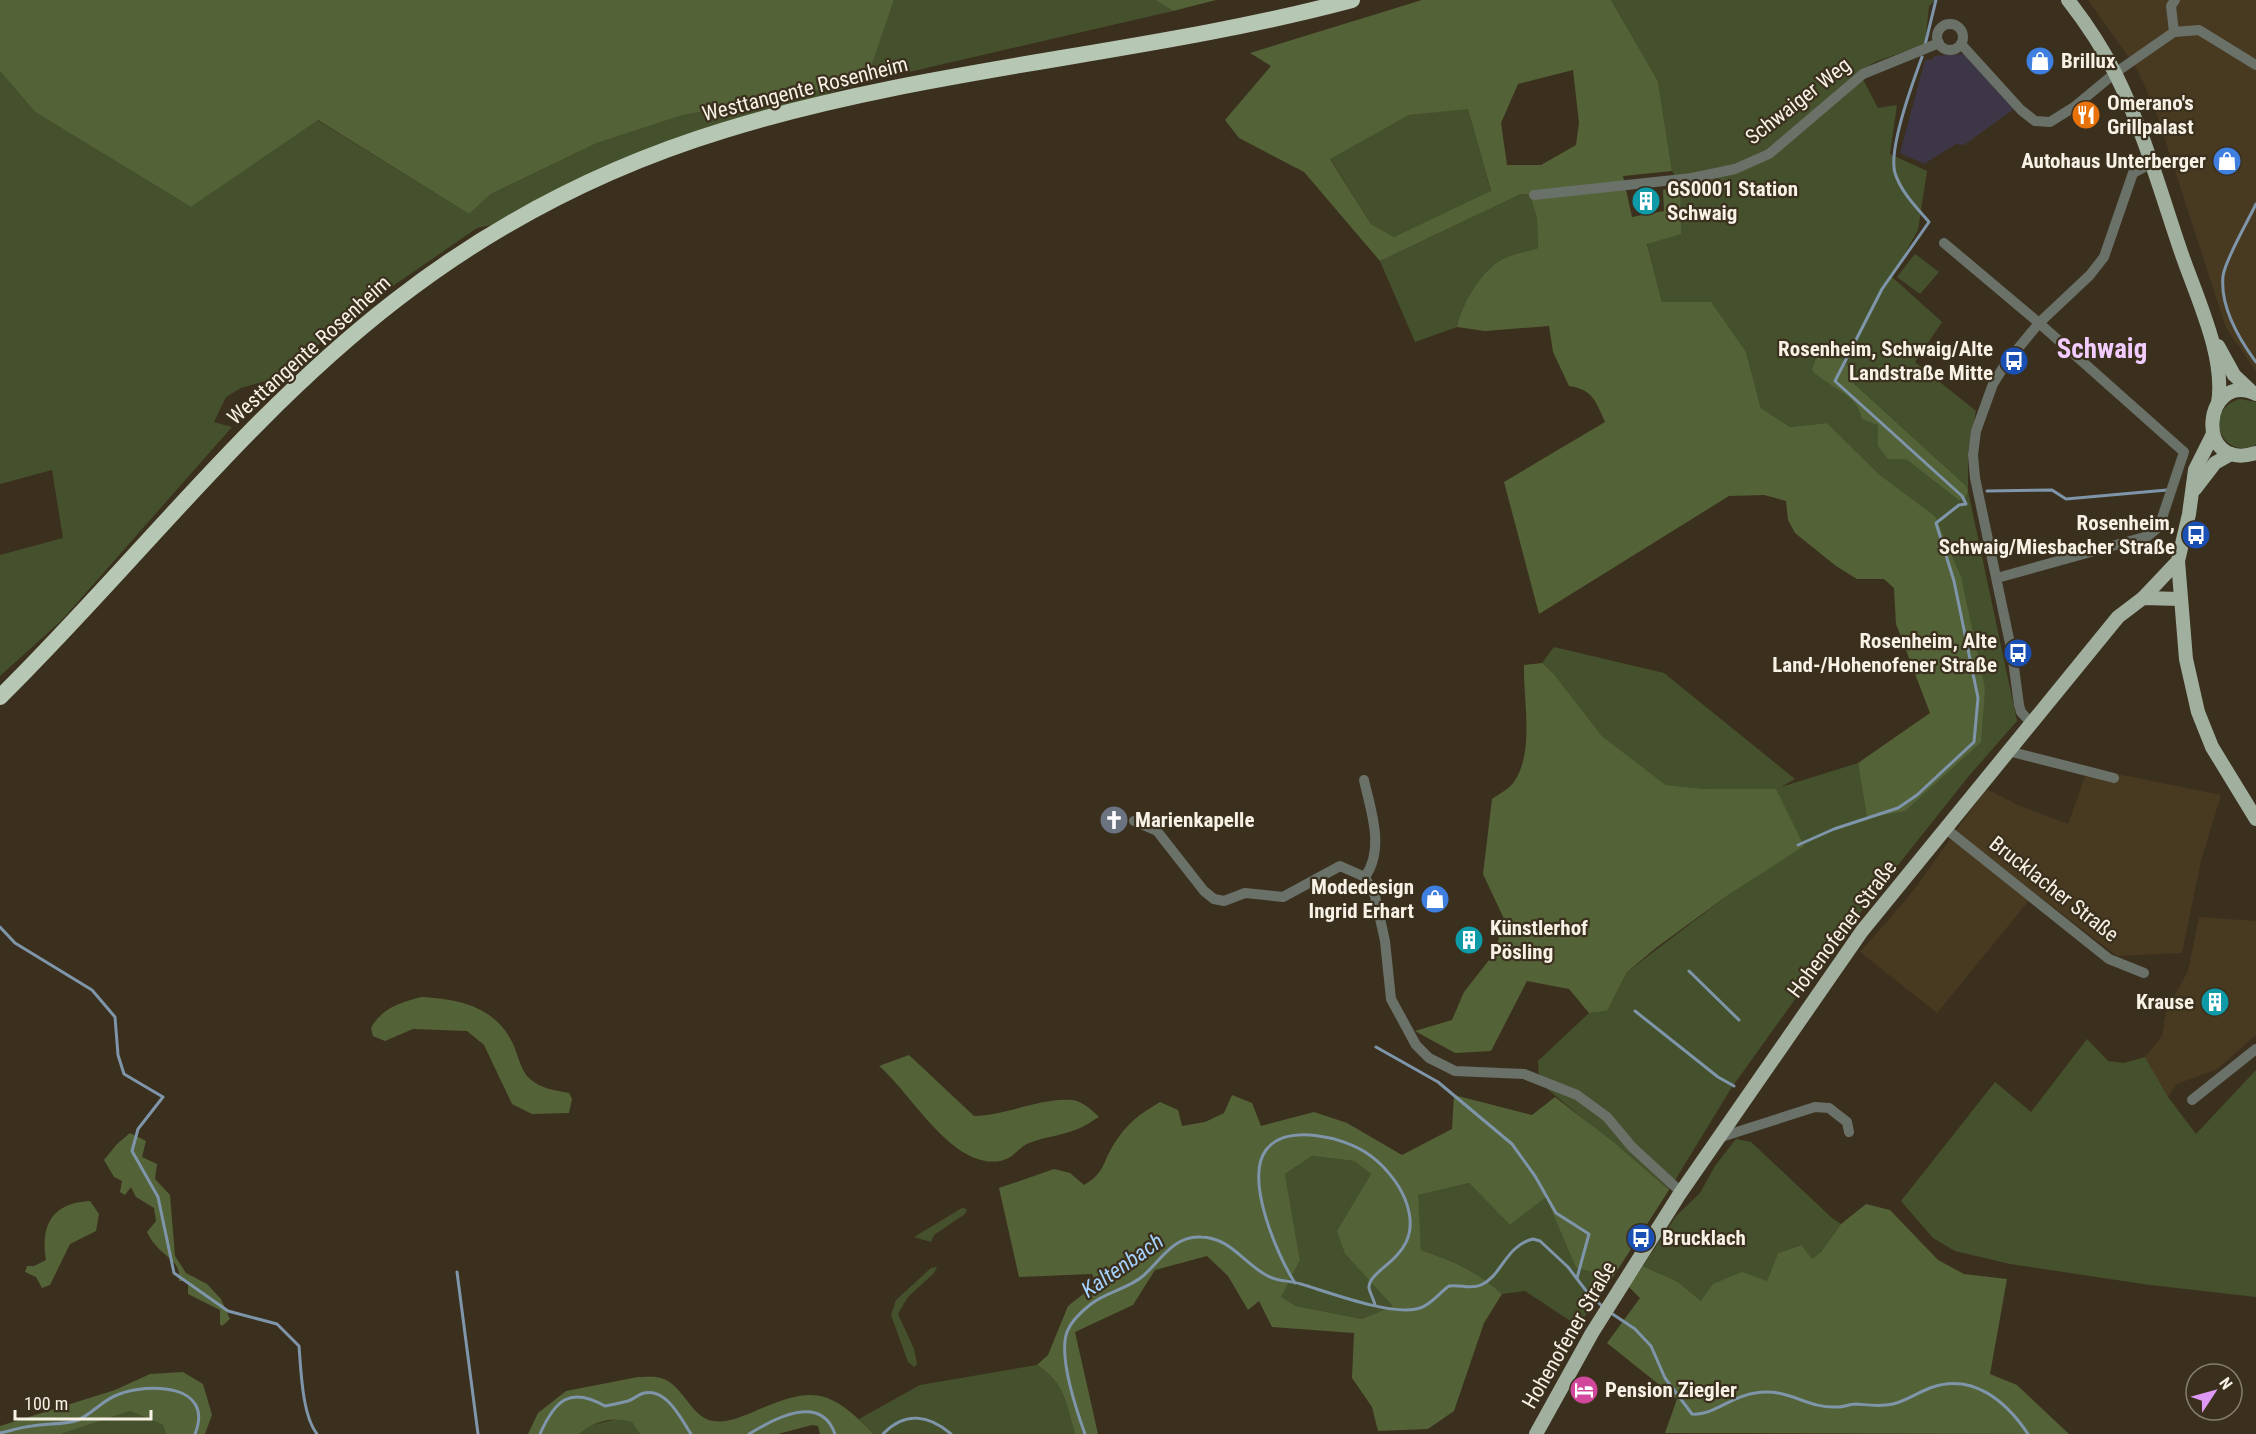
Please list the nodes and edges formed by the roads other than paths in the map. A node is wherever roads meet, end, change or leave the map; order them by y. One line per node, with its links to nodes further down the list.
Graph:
1 (1352, 0): 24 (highway, Westtangente Rosenheim)
2 (2068, 0): 8 (main road)
3 (2175, 0): 4 (street)
4 (2174, 32): 7 (street); 8 (street, Schwaiger Weg)
5 (1939, 43): 6 (street, Schwaiger Weg); 6 (street, Schwaiger Weg); 10 (street, Schwaiger Weg)
6 (1961, 44): 8 (street, Schwaiger Weg)
7 (2256, 64)
8 (2115, 73): 9 (main road)
9 (2152, 163): 12 (street); 13 (main road)
10 (1534, 195)
11 (1944, 243): 12 (street)
12 (2039, 322): 21 (street); 21 (street)
13 (2205, 322): 14 (main road); 15 (main road)
14 (2254, 393): 15 (main road)
15 (2218, 403): 16 (main road)
16 (2212, 434): 18 (main road); 19 (main road)
17 (2256, 453): 18 (main road)
18 (2231, 454): 19 (main road)
19 (2192, 493): 20 (main road)
20 (2178, 561): 22 (main road, Hohenofener Straße); 23 (main road)
21 (1997, 578): 25 (street)
22 (2143, 598): 23 (main road); 25 (main road, Hohenofener Straße)
23 (2180, 599): 29 (main road)
24 (0, 697)
25 (2031, 723): 26 (main road, Hohenofener Straße)
26 (2008, 751): 27 (street); 31 (main road, Hohenofener Straße)
27 (2114, 778)
28 (1364, 780): 32 (street)
29 (2256, 819)
30 (1134, 822): 32 (street)
31 (1946, 828): 33 (street, Brucklacher Straße); 37 (main road, Hohenofener Straße)
32 (1365, 877): 38 (street)
33 (2144, 973)
34 (2256, 1049): 35 (street)
35 (2192, 1100)
36 (1849, 1132): 37 (street)
37 (1718, 1138): 38 (main road, Hohenofener Straße)
38 (1681, 1192): 39 (main road, Hohenofener Straße)
39 (1536, 1434)

